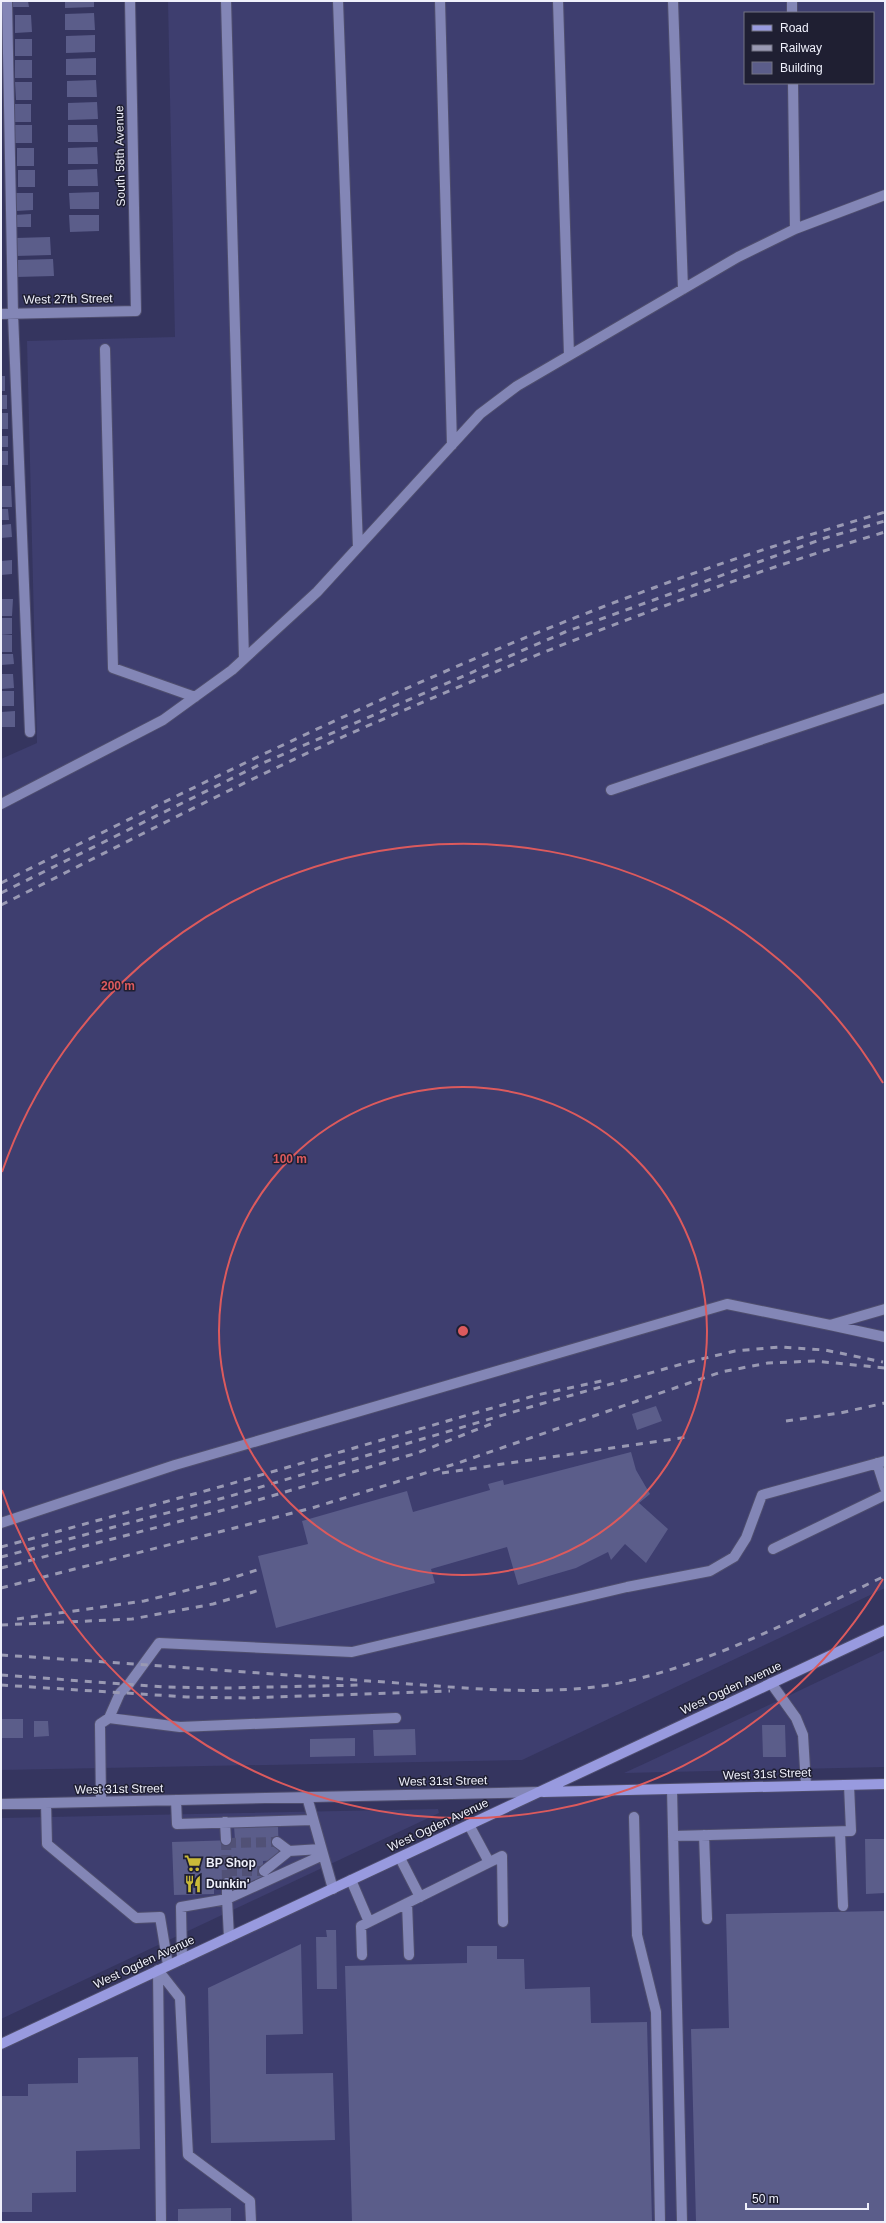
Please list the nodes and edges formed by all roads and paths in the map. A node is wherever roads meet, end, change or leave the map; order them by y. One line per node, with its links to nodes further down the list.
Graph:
1 (7, 1): 16 (street)
2 (130, 1): 14 (street, South 58th Avenue)
3 (226, 1): 21 (street)
4 (338, 1): 20 (street)
5 (440, 1): 19 (street)
6 (558, 1): 18 (street)
7 (673, 1): 13 (street)
8 (792, 1): 9 (street)
9 (792, 12)
10 (793, 84): 12 (street)
11 (885, 195): 12 (street)
12 (795, 230): 13 (street)
13 (683, 289): 18 (street)
14 (136, 311): 16 (street, West 27th Street)
15 (1, 314): 16 (street, West 27th Street)
16 (13, 314): 24 (street)
17 (105, 349): 22 (street)
18 (569, 355): 19 (street)
19 (452, 445): 20 (street)
20 (358, 547): 21 (street)
21 (244, 659): 22 (street)
22 (195, 697): 26 (street)
23 (885, 698): 25 (street)
24 (30, 732)
25 (611, 790)
26 (1, 804)
27 (885, 1309): 28 (street)
28 (830, 1325): 29 (street); 33 (street)
29 (885, 1337)
30 (881, 1462): 31 (street); 37 (street)
31 (885, 1488)
32 (885, 1496): 34 (street)
33 (1, 1523)
34 (773, 1549)
35 (885, 1630): 36 (main road, West Ogden Avenue)
36 (771, 1684): 41 (street); 43 (main road, West Ogden Avenue)
37 (109, 1718): 38 (street); 46 (street)
38 (396, 1718)
39 (885, 1784): 40 (main road, West 31st Street)
40 (849, 1785): 41 (main road, West 31st Street); 53 (street)
41 (806, 1786): 42 (main road, West 31st Street)
42 (672, 1789): 43 (main road, West 31st Street); 55 (street)
43 (539, 1792): 44 (street, West 31st Street); 52 (main road, West Ogden Avenue)
44 (307, 1797): 45 (street, West 31st Street); 50 (street)
45 (176, 1800): 46 (street, West 31st Street); 51 (street)
46 (101, 1802): 47 (street, West 31st Street)
47 (46, 1803): 48 (street, West 31st Street); 77 (street)
48 (1, 1804)
49 (634, 1817): 82 (street)
50 (313, 1820): 51 (street); 59 (street)
51 (225, 1822): 56 (street)
52 (469, 1825): 60 (main road, West Ogden Avenue); 61 (street)
53 (840, 1832): 54 (street); 69 (street)
54 (704, 1835): 55 (street); 70 (street)
55 (673, 1836): 83 (street)
56 (226, 1840)
57 (277, 1842): 58 (street)
58 (289, 1851): 59 (street); 62 (street)
59 (322, 1852): 65 (street); 67 (street)
60 (400, 1858): 63 (main road, West Ogden Avenue); 66 (street)
61 (489, 1862): 66 (street); 72 (street)
62 (264, 1871)
63 (352, 1880): 65 (main road, West Ogden Avenue); 71 (street)
64 (227, 1883): 67 (street)
65 (333, 1889): 73 (main road, West Ogden Avenue)
66 (420, 1897): 68 (street)
67 (227, 1899): 73 (street); 76 (street)
68 (407, 1903): 71 (street); 75 (street)
69 (843, 1906)
70 (707, 1919)
71 (369, 1922): 74 (street)
72 (503, 1922)
73 (229, 1937): 76 (main road, West Ogden Avenue)
74 (362, 1955)
75 (409, 1955)
76 (182, 1959): 77 (main road, West Ogden Avenue)
77 (168, 1965): 78 (main road, West Ogden Avenue)
78 (158, 1970): 79 (main road, West Ogden Avenue); 80 (street); 81 (street)
79 (1, 2044)
80 (161, 2222)
81 (251, 2222)
82 (660, 2222)
83 (682, 2222)

